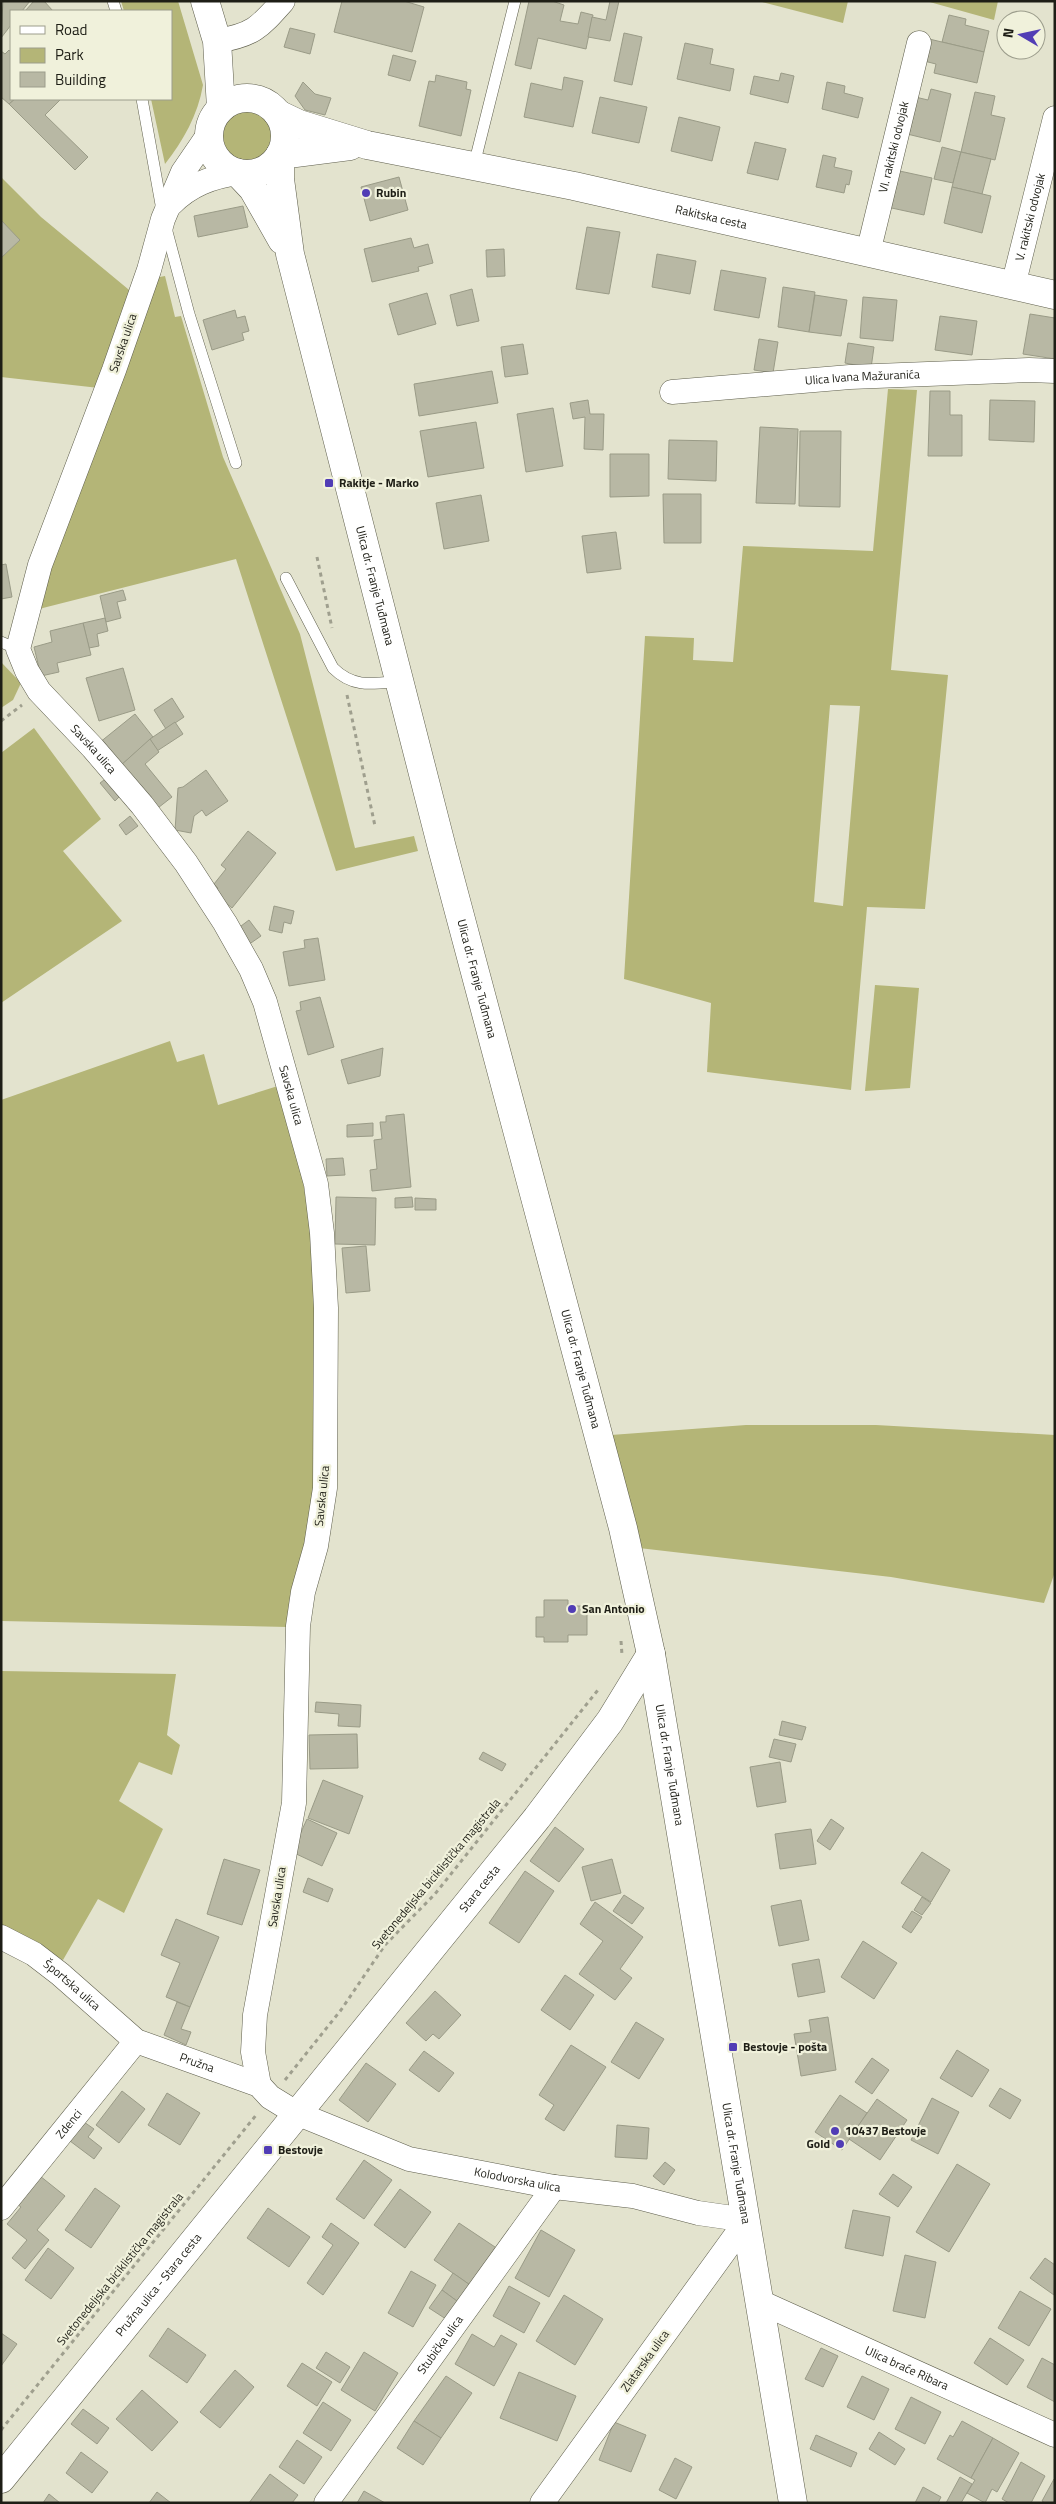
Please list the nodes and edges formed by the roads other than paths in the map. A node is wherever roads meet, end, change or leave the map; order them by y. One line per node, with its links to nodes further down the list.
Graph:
1 (205, 1): 5 (main road)
2 (283, 1): 5 (street)
3 (515, 1): 14 (lane)
4 (919, 43): 17 (street, VI. rakitski odvojak)
5 (218, 46): 6 (main road); 8 (main road)
6 (255, 99): 8 (main road); 9 (main road)
7 (142, 100): 16 (lane)
8 (221, 108): 11 (main road)
9 (278, 114): 12 (main road, Rakitska cesta); 13 (main road)
10 (1055, 118): 19 (street, V. rakitski odvojak)
11 (209, 134): 15 (main road); 16 (street, Savska ulica)
12 (367, 145): 13 (main road, Rakitska cesta); 14 (main road, Rakitska cesta)
13 (280, 154): 15 (main road); 18 (main road, Ulica dr. Franje Tuđmana)
14 (474, 165): 17 (main road, Rakitska cesta)
15 (238, 173): 16 (street); 18 (main road, Ulica dr. Franje Tuđmana)
16 (166, 212): 23 (lane); 25 (street, Savska ulica)
17 (868, 253): 19 (main road, Rakitska cesta)
18 (290, 254): 26 (main road, Ulica dr. Franje Tuđmana)
19 (1013, 286): 20 (main road, Rakitska cesta)
20 (1055, 295)
21 (1055, 371): 22 (street, Ulica Ivana Mažuranića)
22 (672, 392)
23 (236, 464)
24 (286, 578): 26 (lane)
25 (9, 646): 30 (street, Savska ulica)
26 (399, 681): 27 (main road, Ulica dr. Franje Tuđmana)
27 (651, 1654): 31 (main road, Stara cesta); 34 (main road, Ulica dr. Franje Tuđmana)
28 (1, 1937): 29 (street, Športska ulica)
29 (136, 2041): 30 (street, Pružna); 33 (street, Zdenci)
30 (259, 2086): 31 (street, Pružna)
31 (296, 2113): 32 (street, Kolodvorska ulica); 37 (main road, Pružna ulica - Stara cesta)
32 (554, 2186): 34 (street, Kolodvorska ulica); 38 (street, Stubička ulica)
33 (1, 2208)
34 (747, 2220): 35 (main road, Ulica dr. Franje Tuđmana); 39 (street, Zlatarska ulica)
35 (760, 2302): 36 (street, Ulica braće Ribara); 40 (main road, Ulica dr. Franje Tuđmana)
36 (1055, 2435)
37 (1, 2480)
38 (326, 2503)
39 (542, 2503)
40 (793, 2503)

